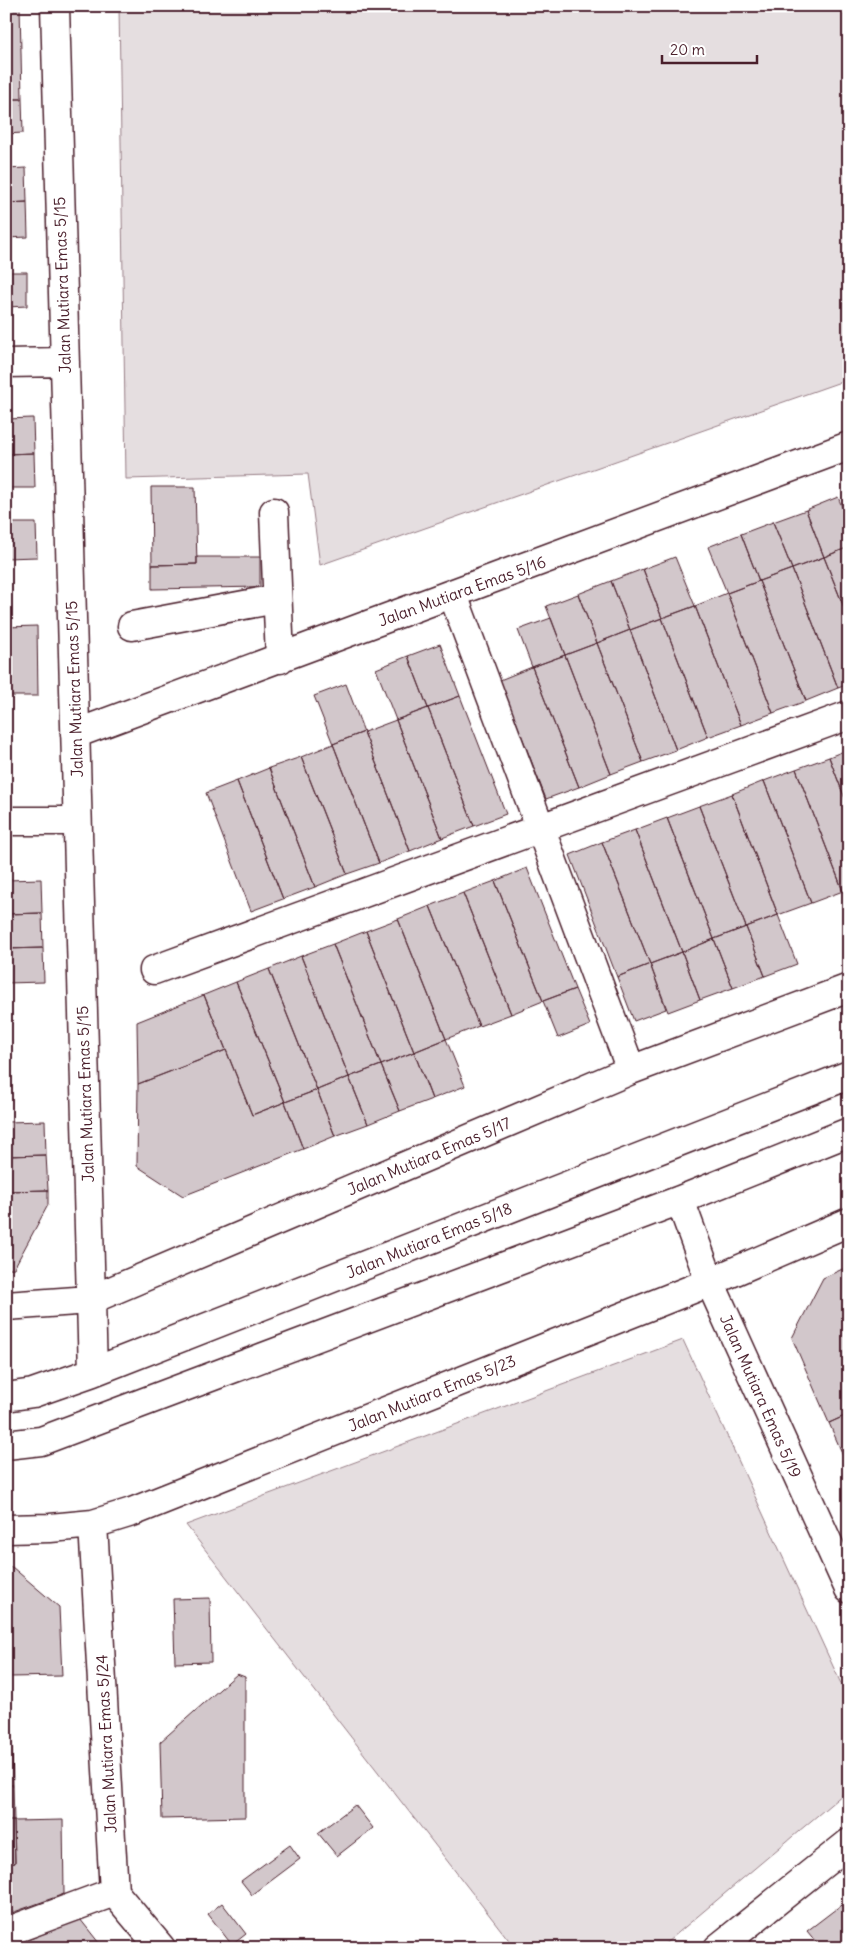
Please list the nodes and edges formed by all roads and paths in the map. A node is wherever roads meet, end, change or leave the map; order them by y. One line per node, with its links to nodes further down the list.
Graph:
1 (54, 6): 2 (street, Jalan Mutiara Emas 5/15)
2 (64, 362): 3 (street); 11 (street, Jalan Mutiara Emas 5/15)
3 (6, 363)
4 (849, 446): 6 (street, Jalan Mutiara Emas 5/16)
5 (274, 512): 7 (street)
6 (452, 595): 9 (street, Jalan Mutiara Emas 5/16); 14 (street)
7 (276, 599): 8 (street); 9 (street)
8 (132, 626)
9 (280, 658): 11 (street, Jalan Mutiara Emas 5/16)
10 (849, 715): 14 (street)
11 (75, 734): 13 (street, Jalan Mutiara Emas 5/15)
12 (6, 821): 13 (street)
13 (77, 821): 23 (street, Jalan Mutiara Emas 5/15)
14 (540, 828): 15 (street); 17 (street)
15 (154, 970)
16 (849, 988): 17 (street, Jalan Mutiara Emas 5/17)
17 (630, 1070): 23 (street, Jalan Mutiara Emas 5/17)
18 (849, 1074): 25 (street, Jalan Mutiara Emas 5/18)
19 (849, 1132): 20 (street)
20 (680, 1200): 22 (street, Jalan Mutiara Emas 5/19); 27 (street)
21 (849, 1222): 22 (street, Jalan Mutiara Emas 5/23)
22 (710, 1282): 28 (street, Jalan Mutiara Emas 5/23); 30 (street, Jalan Mutiara Emas 5/19)
23 (90, 1300): 24 (street, Jalan Mutiara Emas 5/17); 25 (street, Jalan Mutiara Emas 5/15)
24 (6, 1306)
25 (93, 1372): 26 (street, Jalan Mutiara Emas 5/18)
26 (6, 1397)
27 (6, 1445)
28 (93, 1524): 29 (street, Jalan Mutiara Emas 5/23); 32 (street, Jalan Mutiara Emas 5/24)
29 (6, 1529)
30 (849, 1589)
31 (849, 1843): 35 (street)
32 (114, 1892): 33 (street); 34 (street)
33 (6, 1932)
34 (161, 1948)
35 (718, 1948)

